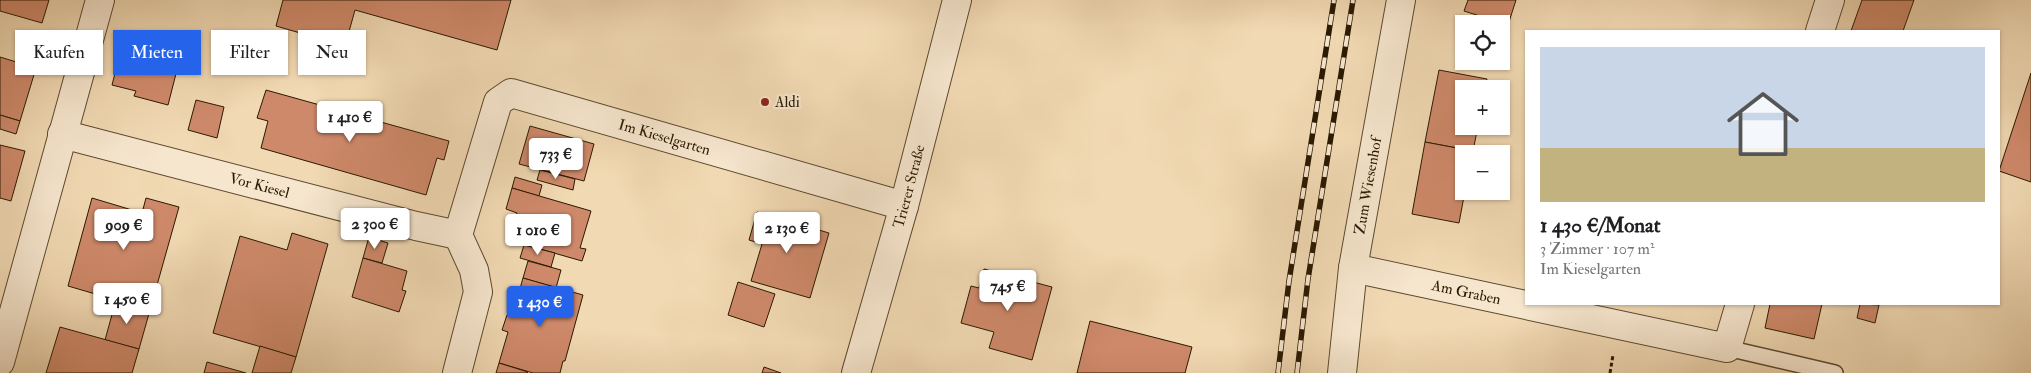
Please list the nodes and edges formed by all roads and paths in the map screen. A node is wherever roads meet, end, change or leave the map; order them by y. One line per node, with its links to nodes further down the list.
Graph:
1 (100, 0): 6 (street)
2 (957, 0): 7 (street, Trierer Straße)
3 (1401, 0): 9 (street, Zum Wiesenhof)
4 (1830, 0): 5 (street)
5 (1820, 30)
6 (62, 134): 8 (street, Vor Kiesel); 14 (street)
7 (904, 206): 8 (street, Im Kieselgarten); 16 (street, Trierer Straße)
8 (458, 235): 15 (street)
9 (1353, 268): 10 (street, Am Graben); 17 (street, Zum Wiesenhof)
10 (1525, 305)
11 (1526, 305): 13 (street, Am Graben)
12 (1740, 305): 13 (street)
13 (1727, 348): 18 (lane)
14 (0, 362)
15 (457, 373)
16 (856, 373)
17 (1342, 373)
18 (1835, 373)

